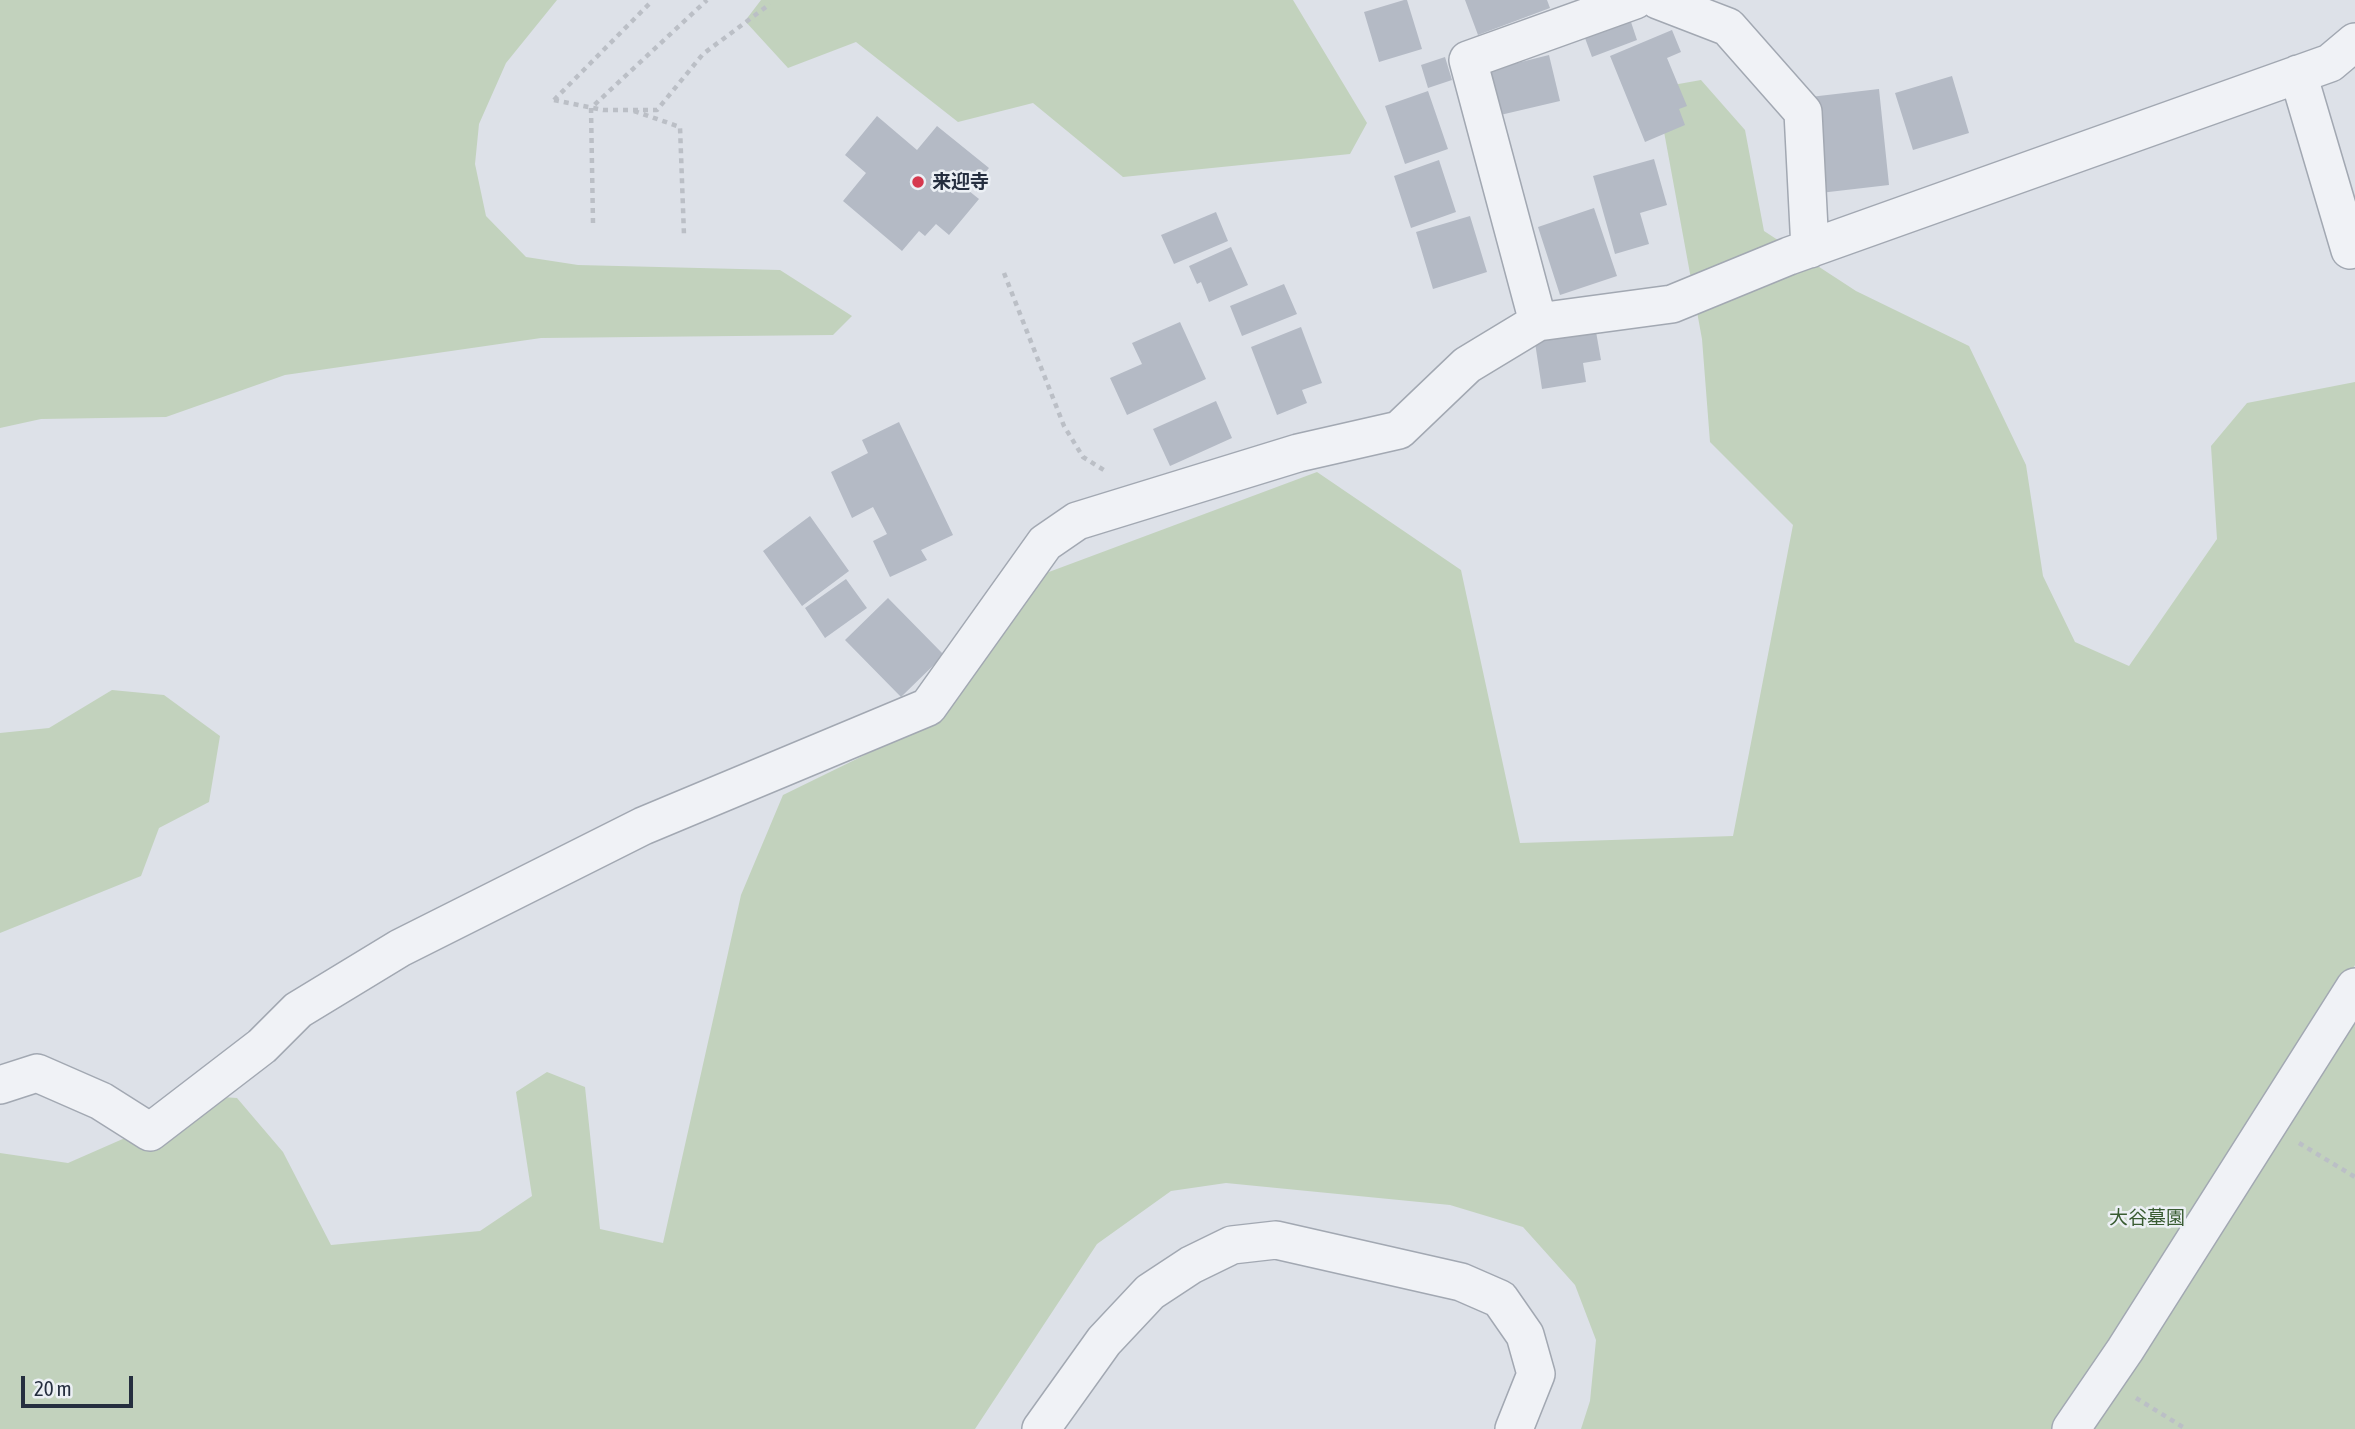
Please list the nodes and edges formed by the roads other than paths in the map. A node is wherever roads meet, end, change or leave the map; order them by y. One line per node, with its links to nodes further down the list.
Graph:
1 (1634, 0): 8 (street)
2 (1658, 0): 3 (street)
3 (1721, 11): 6 (street)
4 (2355, 42): 5 (street)
5 (2298, 74): 6 (street); 7 (street)
6 (1810, 249): 8 (street)
7 (2350, 250)
8 (1538, 322): 10 (street)
9 (2355, 987): 13 (street)
10 (0, 1085)
11 (1041, 1429): 12 (street)
12 (1514, 1429)
13 (2071, 1429)

